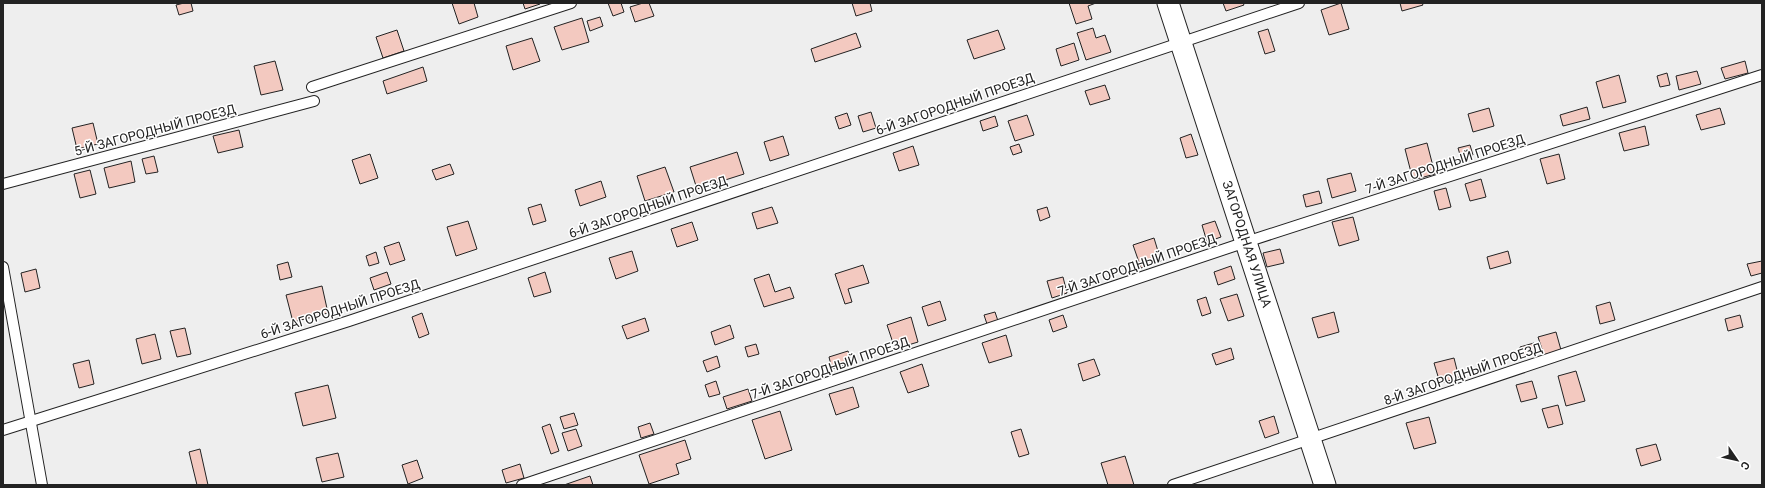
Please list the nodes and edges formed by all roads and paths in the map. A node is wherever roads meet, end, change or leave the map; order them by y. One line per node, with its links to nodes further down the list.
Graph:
1 (571, 3): 6 (lane)
2 (1168, 3): 4 (street, ЗАГОРОДНАЯ УЛИЦА)
3 (1299, 3): 4 (lane, 6-Й ЗАГОРОДНЫЙ ПРОЕЗД)
4 (1180, 42): 9 (street, ЗАГОРОДНАЯ УЛИЦА); 12 (lane, 6-Й ЗАГОРОДНЫЙ ПРОЕЗД)
5 (1762, 75): 9 (lane, 7-Й ЗАГОРОДНЫЙ ПРОЕЗД)
6 (312, 87)
7 (314, 101): 8 (lane, 5-Й ЗАГОРОДНЫЙ ПРОЕЗД)
8 (3, 184)
9 (1246, 242): 14 (street, ЗАГОРОДНАЯ УЛИЦА); 16 (lane, 7-Й ЗАГОРОДНЫЙ ПРОЕЗД)
10 (3, 267): 12 (lane)
11 (1762, 287): 14 (lane, 8-Й ЗАГОРОДНЫЙ ПРОЕЗД)
12 (31, 421): 13 (lane, 6-Й ЗАГОРОДНЫЙ ПРОЕЗД); 15 (lane)
13 (3, 430)
14 (1310, 439): 17 (lane, 8-Й ЗАГОРОДНЫЙ ПРОЕЗД); 18 (street, ЗАГОРОДНАЯ УЛИЦА)
15 (42, 485)
16 (522, 485)
17 (1173, 485)
18 (1325, 485)

